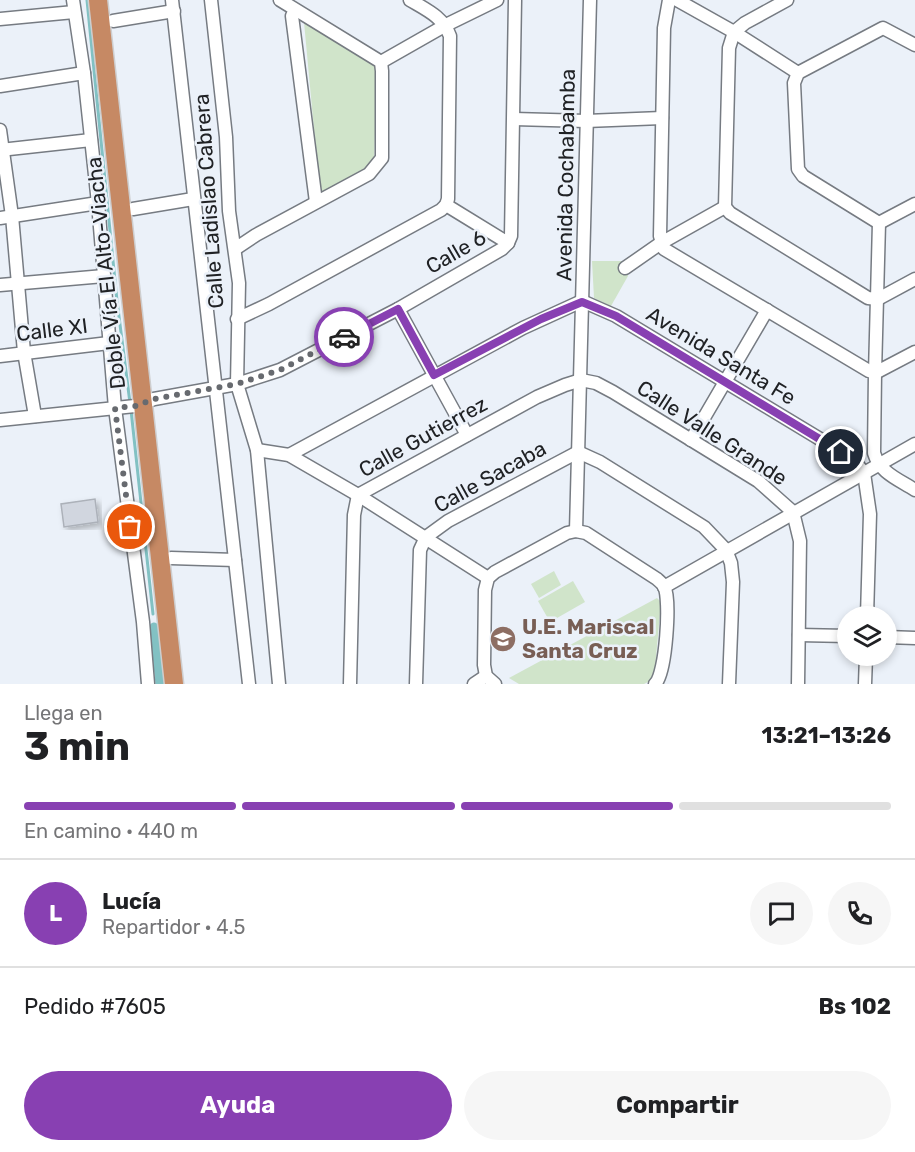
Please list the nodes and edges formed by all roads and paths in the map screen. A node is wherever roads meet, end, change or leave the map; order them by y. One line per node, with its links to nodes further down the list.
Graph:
1 (98, 0): 62 (highway, Doble Vía El Alto-Viacha)
2 (110, 0): 16 (highway, Doble Vía El Alto-Viacha)
3 (211, 0): 41 (street, Calle Ladislao Cabrera)
4 (280, 0): 14 (street)
5 (410, 0): 17 (street)
6 (497, 0): 17 (street)
7 (515, 0): 25 (street, Calle 6)
8 (590, 0): 26 (street, Avenida Cochabamba)
9 (669, 0): 24 (street)
10 (677, 0): 18 (street)
11 (787, 0): 18 (street)
12 (173, 5): 16 (street); 30 (street)
13 (73, 6): 15 (street); 21 (street)
14 (295, 10): 20 (street); 31 (street)
15 (0, 19)
16 (112, 21): 36 (highway, Doble Vía El Alto-Viacha)
17 (446, 25): 20 (street); 34 (street)
18 (734, 32): 22 (street); 35 (street)
19 (915, 45): 22 (street)
20 (381, 62): 31 (street)
21 (84, 73): 23 (street); 28 (street)
22 (798, 73): 38 (street)
23 (0, 86)
24 (663, 118): 26 (street); 40 (street)
25 (514, 119): 26 (street); 39 (street, Calle 6)
26 (586, 121): 48 (street, Avenida Cochabamba)
27 (0, 130): 29 (street)
28 (91, 140): 29 (street); 32 (street)
29 (1, 150): 37 (street)
30 (193, 199): 36 (street); 61 (street)
31 (316, 202): 41 (street)
32 (98, 203): 37 (street); 43 (street)
33 (915, 204): 38 (street)
34 (446, 205): 39 (street); 51 (street)
35 (725, 207): 40 (street); 47 (street)
36 (133, 209): 62 (highway, Doble Vía El Alto-Viacha)
37 (6, 217): 45 (street)
38 (879, 223): 47 (street)
39 (508, 243): 49 (street, Calle 6)
40 (661, 243): 42 (street); 50 (street)
41 (235, 249): 51 (street, Calle Ladislao Cabrera)
42 (624, 268)
43 (104, 276): 45 (street); 52 (street)
44 (915, 279): 47 (street)
45 (17, 283): 46 (street); 53 (street)
46 (0, 285)
47 (878, 298): 56 (street)
48 (582, 302): 57 (street); 58 (street, Avenida Cochabamba); 59 (street, Avenida Santa Fe)
49 (398, 309): 57 (street); 60 (street, Calle 6)
50 (767, 310): 56 (street); 59 (street)
51 (237, 319): 60 (street, Calle Ladislao Cabrera)
52 (109, 343): 53 (street, Calle XI); 62 (street)
53 (24, 352): 55 (street, Calle XI); 63 (street)
54 (915, 352): 56 (street)
55 (0, 356)
56 (875, 373): 71 (street)
57 (434, 375): 65 (street); 70 (street)
58 (581, 380): 65 (street, Calle Gutierrez); 66 (street, Calle Valle Grande); 69 (street, Avenida Cochabamba)
59 (725, 381): 66 (street); 72 (street, Avenida Santa Fe)
60 (237, 384): 61 (street, Calle 6); 68 (street, Calle Ladislao Cabrera)
61 (215, 387): 62 (street, Calle 6); 80 (street)
62 (134, 405): 63 (street, Calle 6); 79 (highway, Doble Vía El Alto-Viacha); 84 (highway, Doble Vía El Alto-Viacha); 85 (street)
63 (35, 416): 64 (street, Calle 6)
64 (0, 420)
65 (467, 435): 74 (street, Calle Gutierrez)
66 (691, 440): 75 (street, Calle Valle Grande)
67 (915, 444): 71 (street)
68 (257, 450): 70 (street); 96 (street, Calle Ladislao Cabrera)
69 (578, 452): 76 (street, Avenida Cochabamba); 77 (street, Calle Sacaba); 78 (street)
70 (289, 455): 74 (street)
71 (878, 464): 72 (street); 73 (street)
72 (864, 473): 75 (street); 83 (street)
73 (915, 490)
74 (358, 495): 77 (street); 97 (street, Calle Gutierrez)
75 (793, 512): 78 (street); 86 (street, Calle Valle Grande)
76 (576, 531): 81 (street); 82 (street)
77 (426, 537): 81 (street); 98 (street, Calle Sacaba)
78 (726, 550): 82 (street); 101 (street)
79 (171, 558): 80 (street); 94 (highway, Doble Vía El Alto-Viacha)
80 (235, 560): 95 (street)
81 (488, 578): 91 (street)
82 (664, 587): 100 (street)
83 (867, 606)
84 (167, 621): 85 (street); 93 (highway, Doble Vía El Alto-Viacha)
85 (143, 622): 92 (street)
86 (799, 635): 87 (street); 102 (street, Calle Valle Grande)
87 (837, 636)
88 (897, 637): 89 (street)
89 (915, 638)
90 (866, 666): 103 (street)
91 (490, 680): 99 (street)
92 (148, 684)
93 (174, 684)
94 (185, 684)
95 (249, 684)
96 (279, 684)
97 (350, 684)
98 (416, 684)
99 (474, 684)
100 (655, 684)
101 (729, 684)
102 (798, 684)
103 (865, 684)

